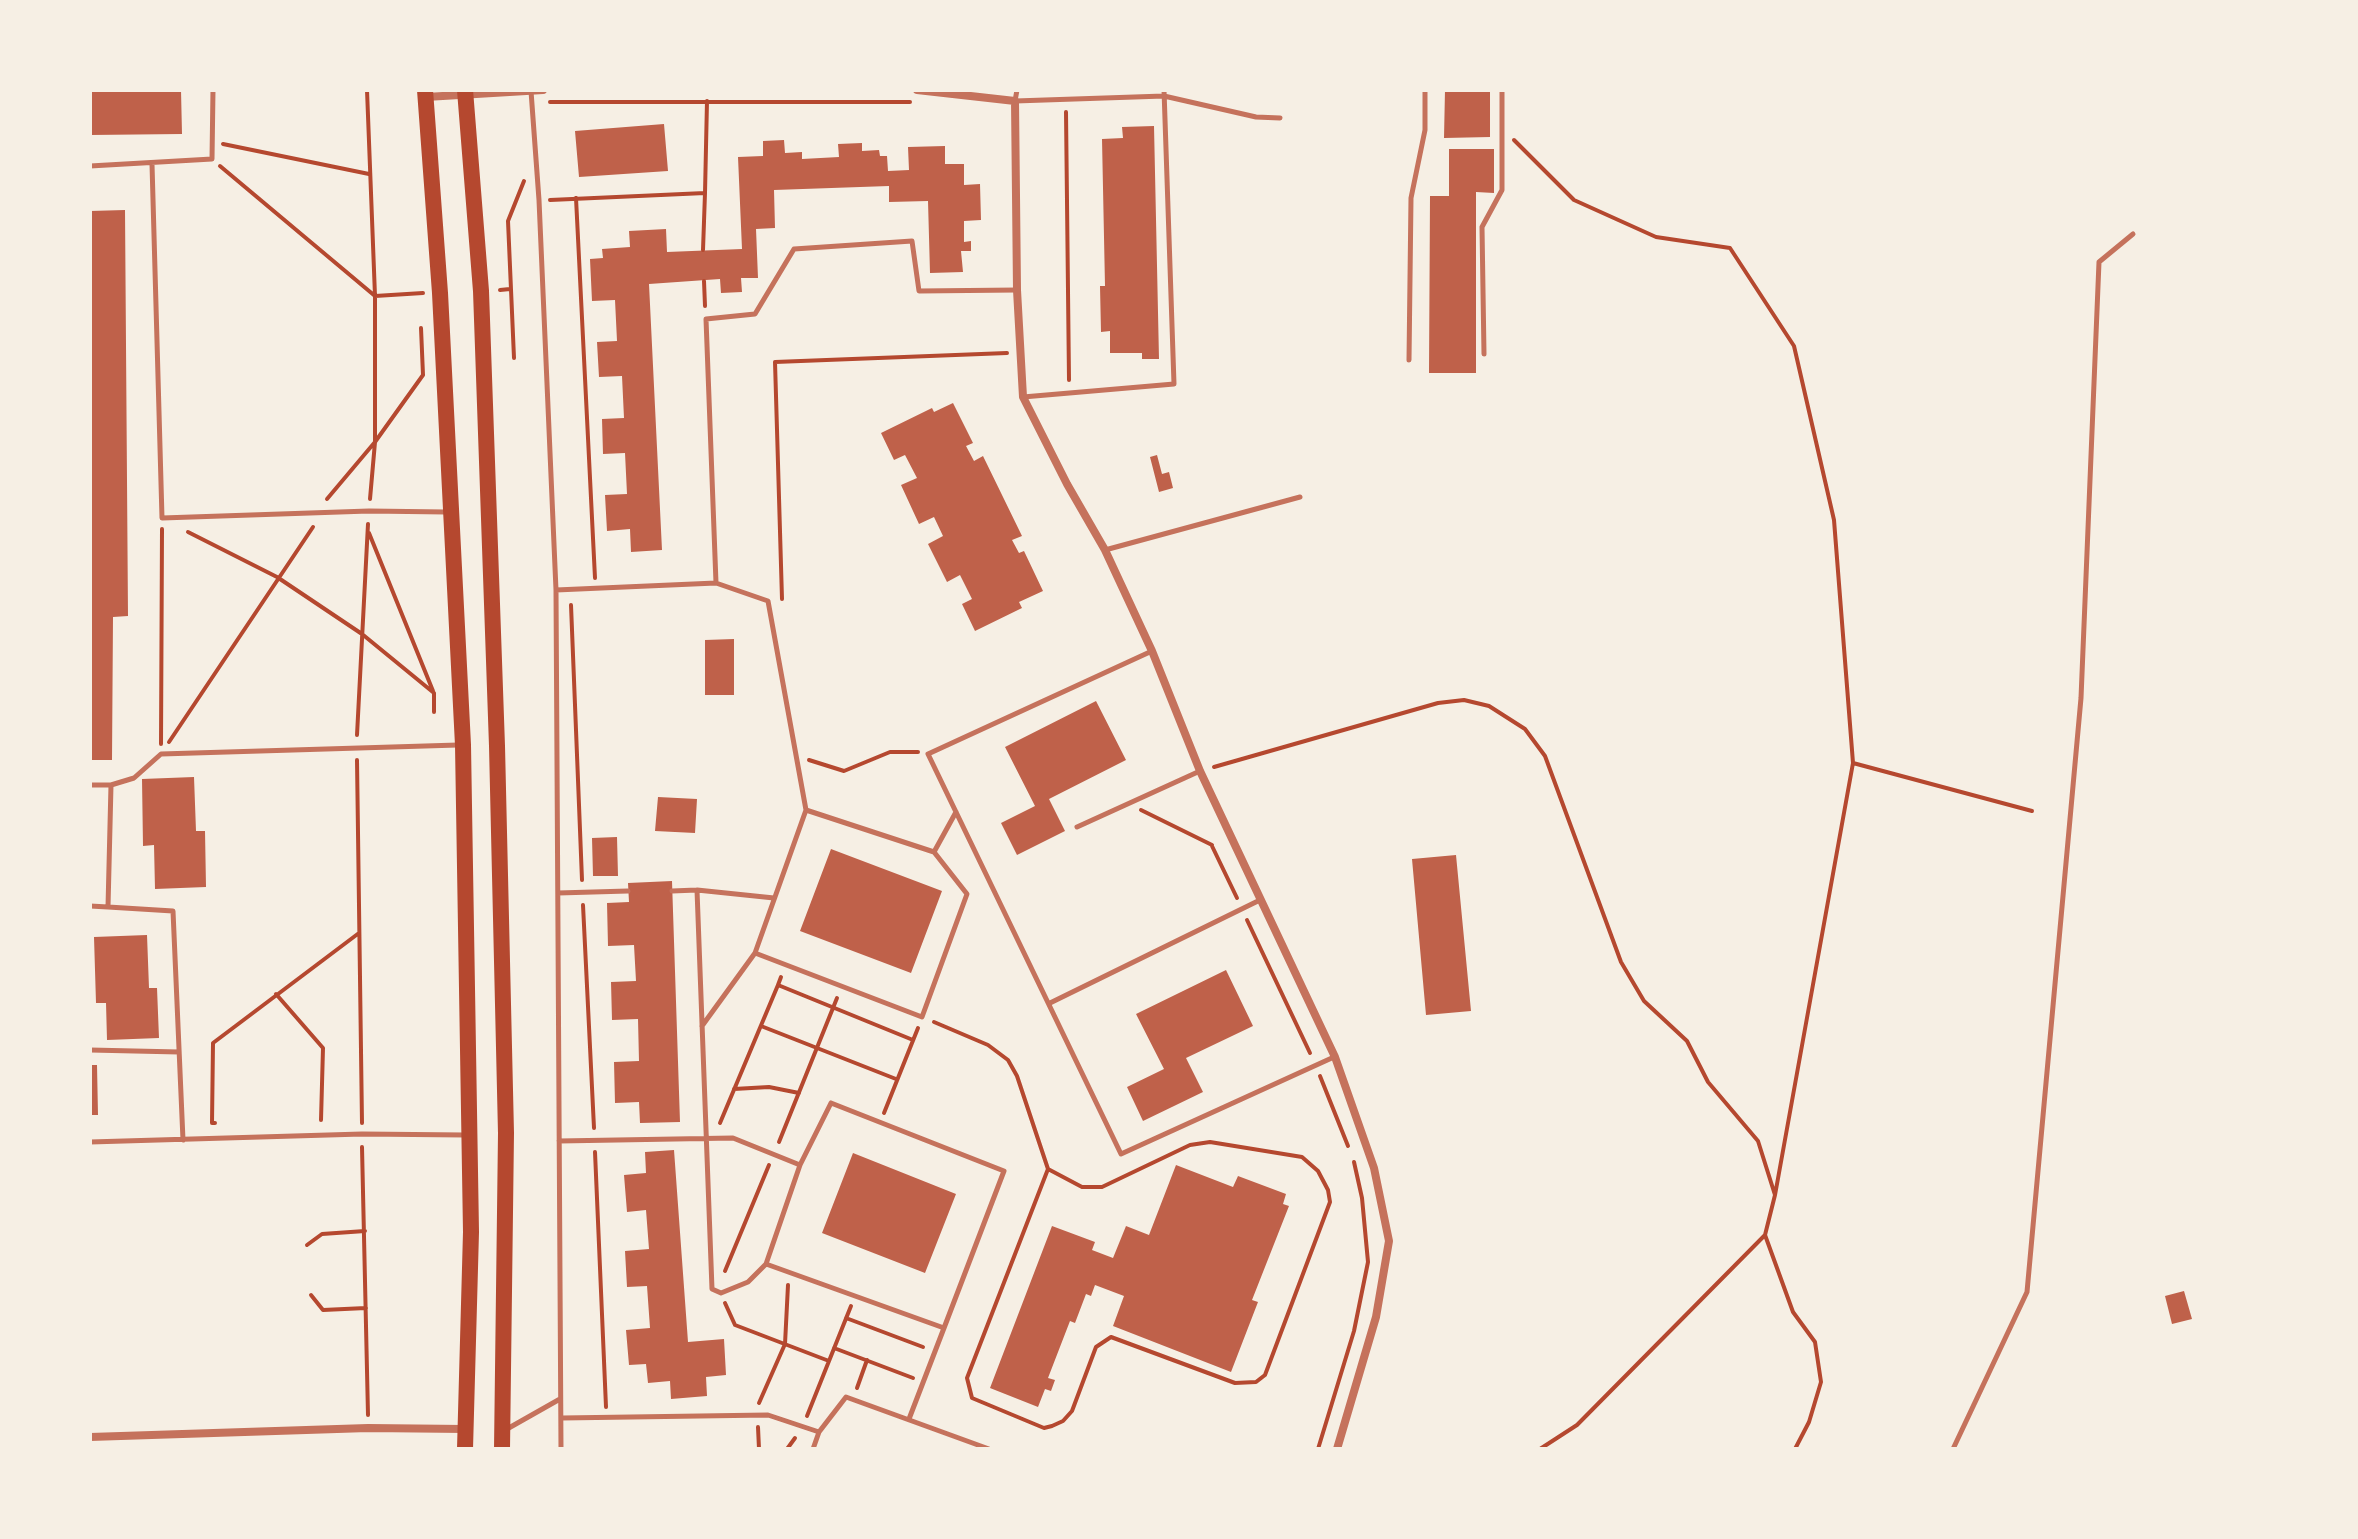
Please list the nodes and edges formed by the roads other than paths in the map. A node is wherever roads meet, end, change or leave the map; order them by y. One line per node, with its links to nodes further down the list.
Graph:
1 (213, 90): 13 (lane)
2 (531, 90): 3 (street); 8 (street); 24 (lane)
3 (543, 90)
4 (917, 90): 11 (street)
5 (1017, 90): 11 (lane)
6 (1425, 90): 18 (lane)
7 (1502, 90): 17 (lane)
8 (465, 92): 10 (street); 62 (main road)
9 (1164, 93): 11 (lane); 12 (lane); 19 (lane)
10 (426, 94): 21 (main road)
11 (1015, 101): 16 (street)
12 (1280, 118)
13 (152, 164): 14 (lane); 21 (lane)
14 (90, 166)
15 (2133, 234): 68 (lane)
16 (1017, 290): 19 (street); 23 (lane)
17 (1484, 354)
18 (1409, 360)
19 (1023, 397): 22 (street)
20 (1300, 497): 22 (lane)
21 (450, 512): 26 (main road)
22 (1105, 550): 25 (street)
23 (716, 583): 24 (lane); 30 (lane)
24 (556, 590): 37 (lane)
25 (1152, 651): 27 (street); 31 (lane)
26 (463, 745): 29 (lane); 48 (main road)
27 (1200, 771): 32 (lane); 39 (street)
28 (90, 785): 29 (lane)
29 (111, 785): 41 (lane)
30 (806, 810): 33 (lane); 38 (lane)
31 (956, 811): 33 (lane); 43 (lane)
32 (1077, 827)
33 (934, 852): 42 (lane)
34 (697, 890): 36 (lane); 38 (lane); 44 (lane)
35 (628, 891): 37 (lane)
36 (672, 891)
37 (558, 893): 51 (lane)
38 (774, 898): 42 (lane)
39 (1260, 900): 43 (lane); 47 (street)
40 (90, 906): 41 (lane)
41 (108, 907): 46 (lane)
42 (755, 953): 44 (lane)
43 (1050, 1003): 47 (lane)
44 (702, 1026): 49 (lane)
45 (90, 1050): 46 (lane)
46 (179, 1052): 50 (lane)
47 (1335, 1057): 67 (street)
48 (470, 1135): 50 (lane); 59 (main road)
49 (706, 1138): 51 (lane); 53 (lane); 54 (lane)
50 (183, 1140): 52 (lane)
51 (559, 1141): 56 (lane)
52 (90, 1142)
53 (800, 1165): 54 (lane); 55 (lane)
54 (766, 1264): 55 (lane)
55 (944, 1328): 58 (lane)
56 (561, 1398): 57 (lane); 62 (lane)
57 (562, 1418): 60 (lane); 64 (lane)
58 (909, 1419): 60 (lane); 66 (lane)
59 (466, 1429): 61 (street); 63 (main road)
60 (819, 1432): 65 (lane)
61 (90, 1437)
62 (502, 1440)
63 (465, 1449)
64 (561, 1449)
65 (813, 1449)
66 (989, 1449)
67 (1337, 1449)
68 (1953, 1449)

